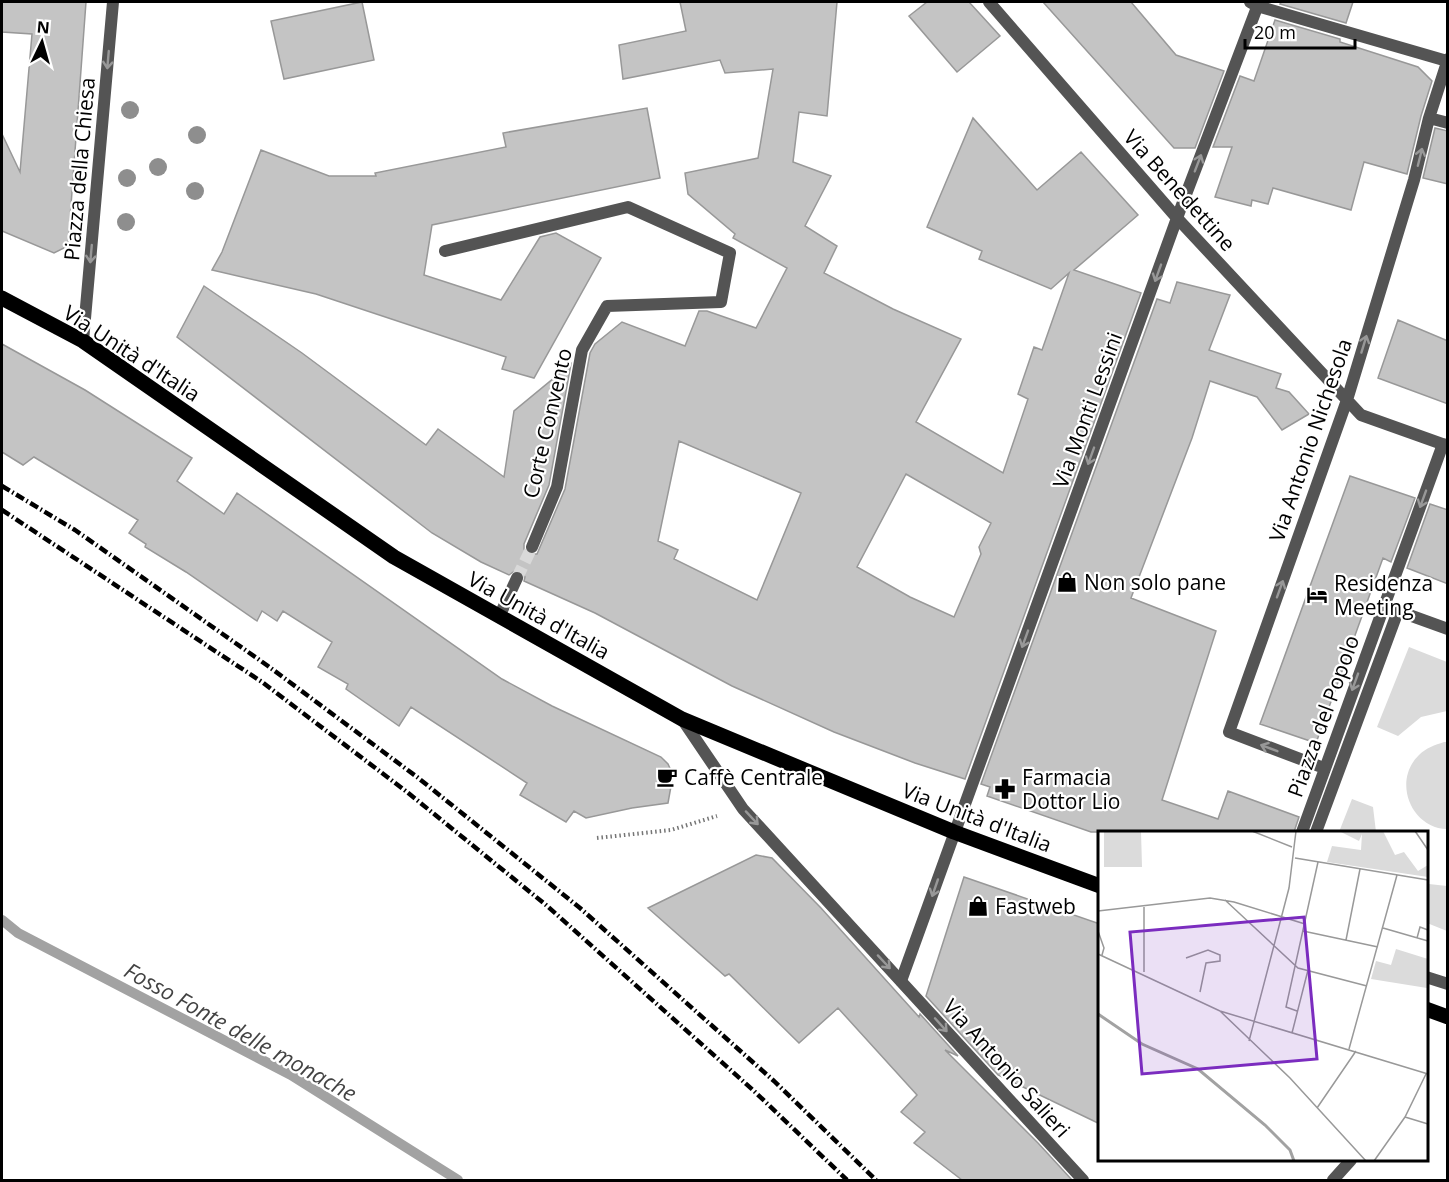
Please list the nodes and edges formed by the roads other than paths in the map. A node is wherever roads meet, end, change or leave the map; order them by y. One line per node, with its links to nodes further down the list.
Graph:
1 (113, 2): 10 (street, Piazza della Chiesa, one-way to 10)
2 (989, 2): 7 (street, Via Benedettine)
3 (1255, 3): 4 (street); 7 (street, Via Monti Lessini, one-way to 3)
4 (1447, 60): 5 (street, Via Antonio Nichesola)
5 (1429, 118): 6 (street); 11 (street, Via Antonio Nichesola, one-way to 5)
6 (1448, 123)
7 (1178, 218): 11 (street, Via Benedettine); 21 (street, Via Monti Lessini, one-way to 21)
8 (445, 251): 13 (street, Corte Convento)
9 (2, 298): 10 (main road, Via Unità d'Italia)
10 (83, 341): 15 (main road, Via Unità d'Italia)
11 (1347, 399): 12 (street, Via Benedettine); 18 (street, Via Antonio Nichesola, one-way to 11)
12 (1445, 445): 18 (street, Piazza del Popolo, one-way to 18)
13 (532, 547)
14 (517, 578): 15 (street)
15 (499, 618): 17 (main road, Via Unità d'Italia)
16 (1448, 629): 20 (street, Piazza del Popolo)
17 (682, 719): 21 (main road, Via Unità d'Italia); 24 (street, Via Antonio Salieri, one-way to 24)
18 (1324, 768): 19 (street, Piazza del Popolo)
19 (1302, 831)
20 (1316, 831)
21 (954, 832): 22 (main road, Via Unità d'Italia); 24 (street, Via Monti Lessini, one-way to 24)
22 (1098, 885)
23 (1428, 978): 25 (street)
24 (902, 981): 29 (street, Via Antonio Salieri, one-way to 29)
25 (1448, 984)
26 (1428, 1010): 27 (main road)
27 (1448, 1017)
28 (1350, 1161): 30 (street)
29 (1083, 1180)
30 (1333, 1180)

